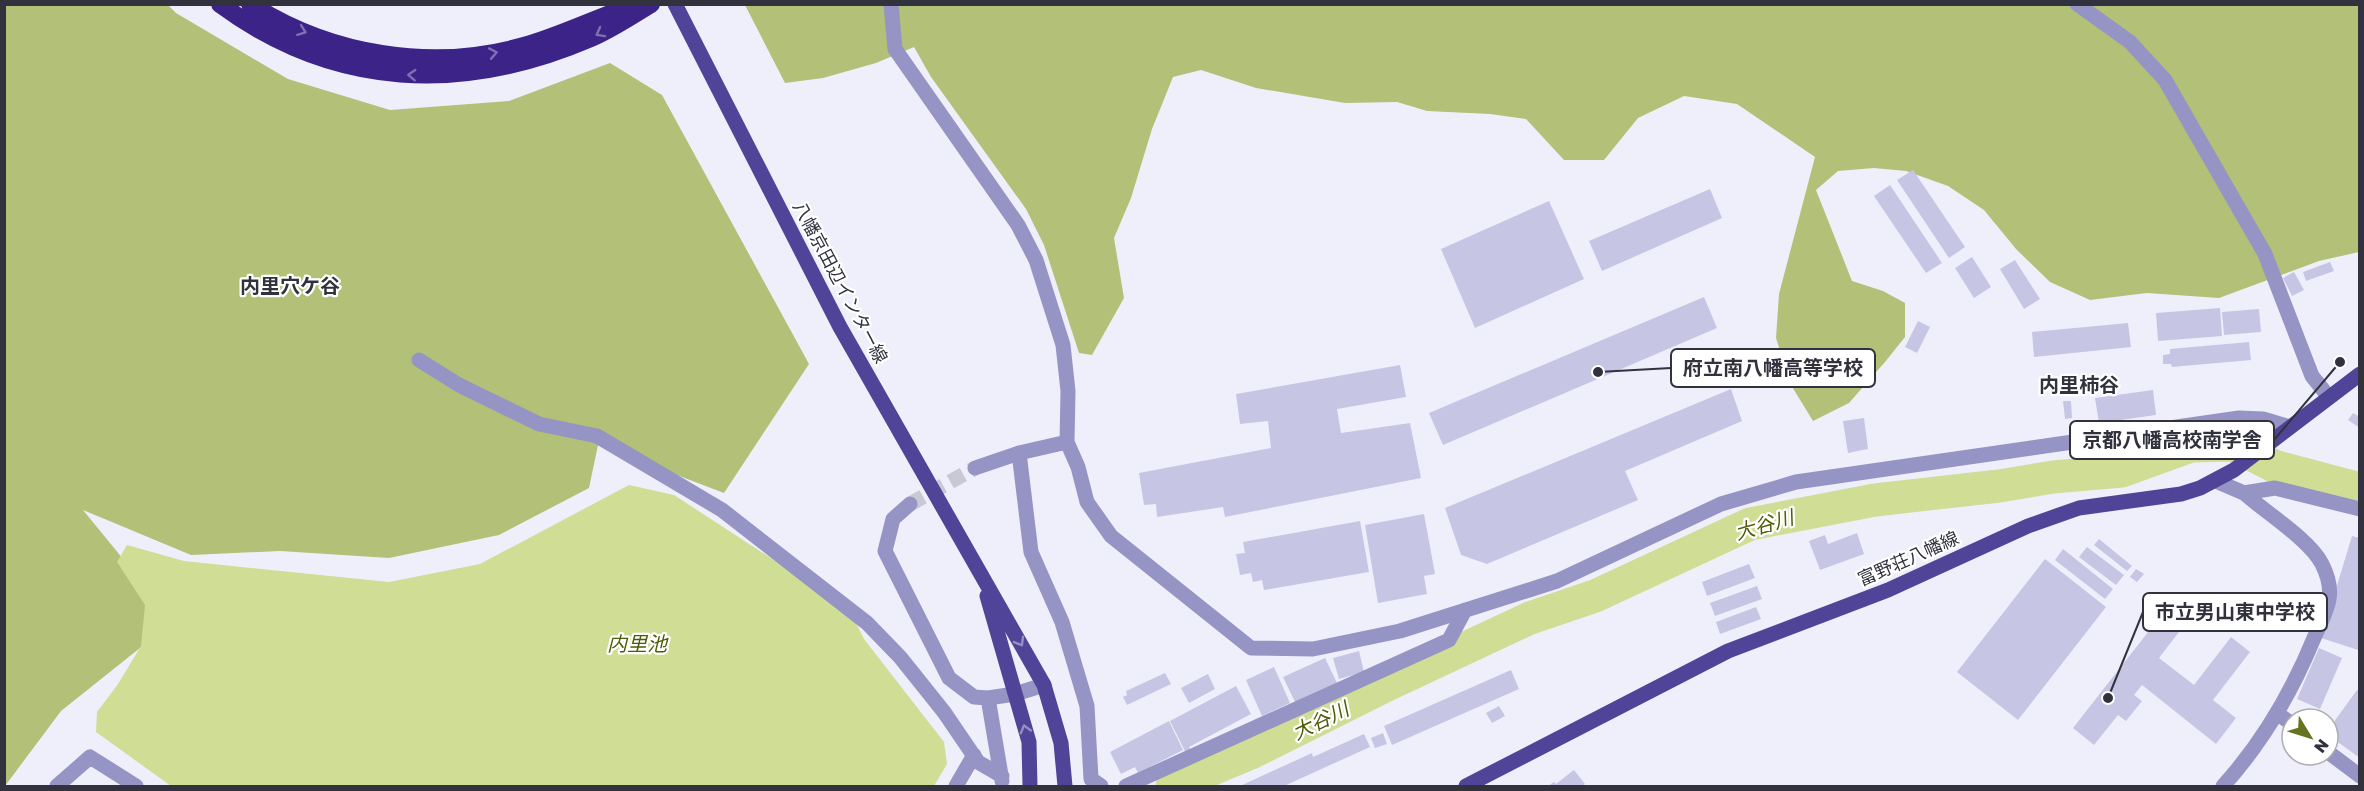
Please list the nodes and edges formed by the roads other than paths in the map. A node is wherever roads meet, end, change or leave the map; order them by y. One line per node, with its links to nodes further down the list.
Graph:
1 (220, 4): 4 (highway, one-way to 1)
2 (250, 4): 3 (highway, one-way to 3)
3 (638, 4)
4 (651, 4)
5 (675, 4): 19 (main road, 八幡京田辺インター線)
6 (891, 4): 12 (street)
7 (2077, 4): 10 (street)
8 (419, 360): 25 (street)
9 (2360, 374): 10 (main road, 富野荘八幡線)
10 (2328, 396): 11 (main road, 富野荘八幡線)
11 (2290, 426): 15 (main road, 富野荘八幡線); 20 (street)
12 (1067, 442): 13 (street); 20 (street)
13 (1018, 453): 14 (street); 34 (street)
14 (975, 468)
15 (2216, 481): 16 (street); 36 (main road, 富野荘八幡線)
16 (2244, 493): 18 (street); 24 (street)
17 (910, 504): 23 (street)
18 (2360, 509)
19 (981, 573): 21 (main road, 八幡京田辺インター線, one-way to 21); 22 (main road, 八幡京田辺インター線)
20 (1465, 610): 35 (street)
21 (1044, 685): 22 (street); 33 (main road, 八幡京田辺インター線)
22 (1015, 694): 23 (street); 32 (main road, 八幡京田辺インター線, one-way to 22)
23 (988, 698): 28 (street)
24 (2278, 714): 37 (street)
25 (974, 755): 28 (street); 31 (street)
26 (2340, 761): 27 (street)
27 (2360, 776)
28 (1002, 781)
29 (57, 786): 30 (street)
30 (136, 786)
31 (956, 786)
32 (1030, 786)
33 (1065, 786)
34 (1101, 786)
35 (1126, 786)
36 (1466, 786)
37 (2223, 786)

